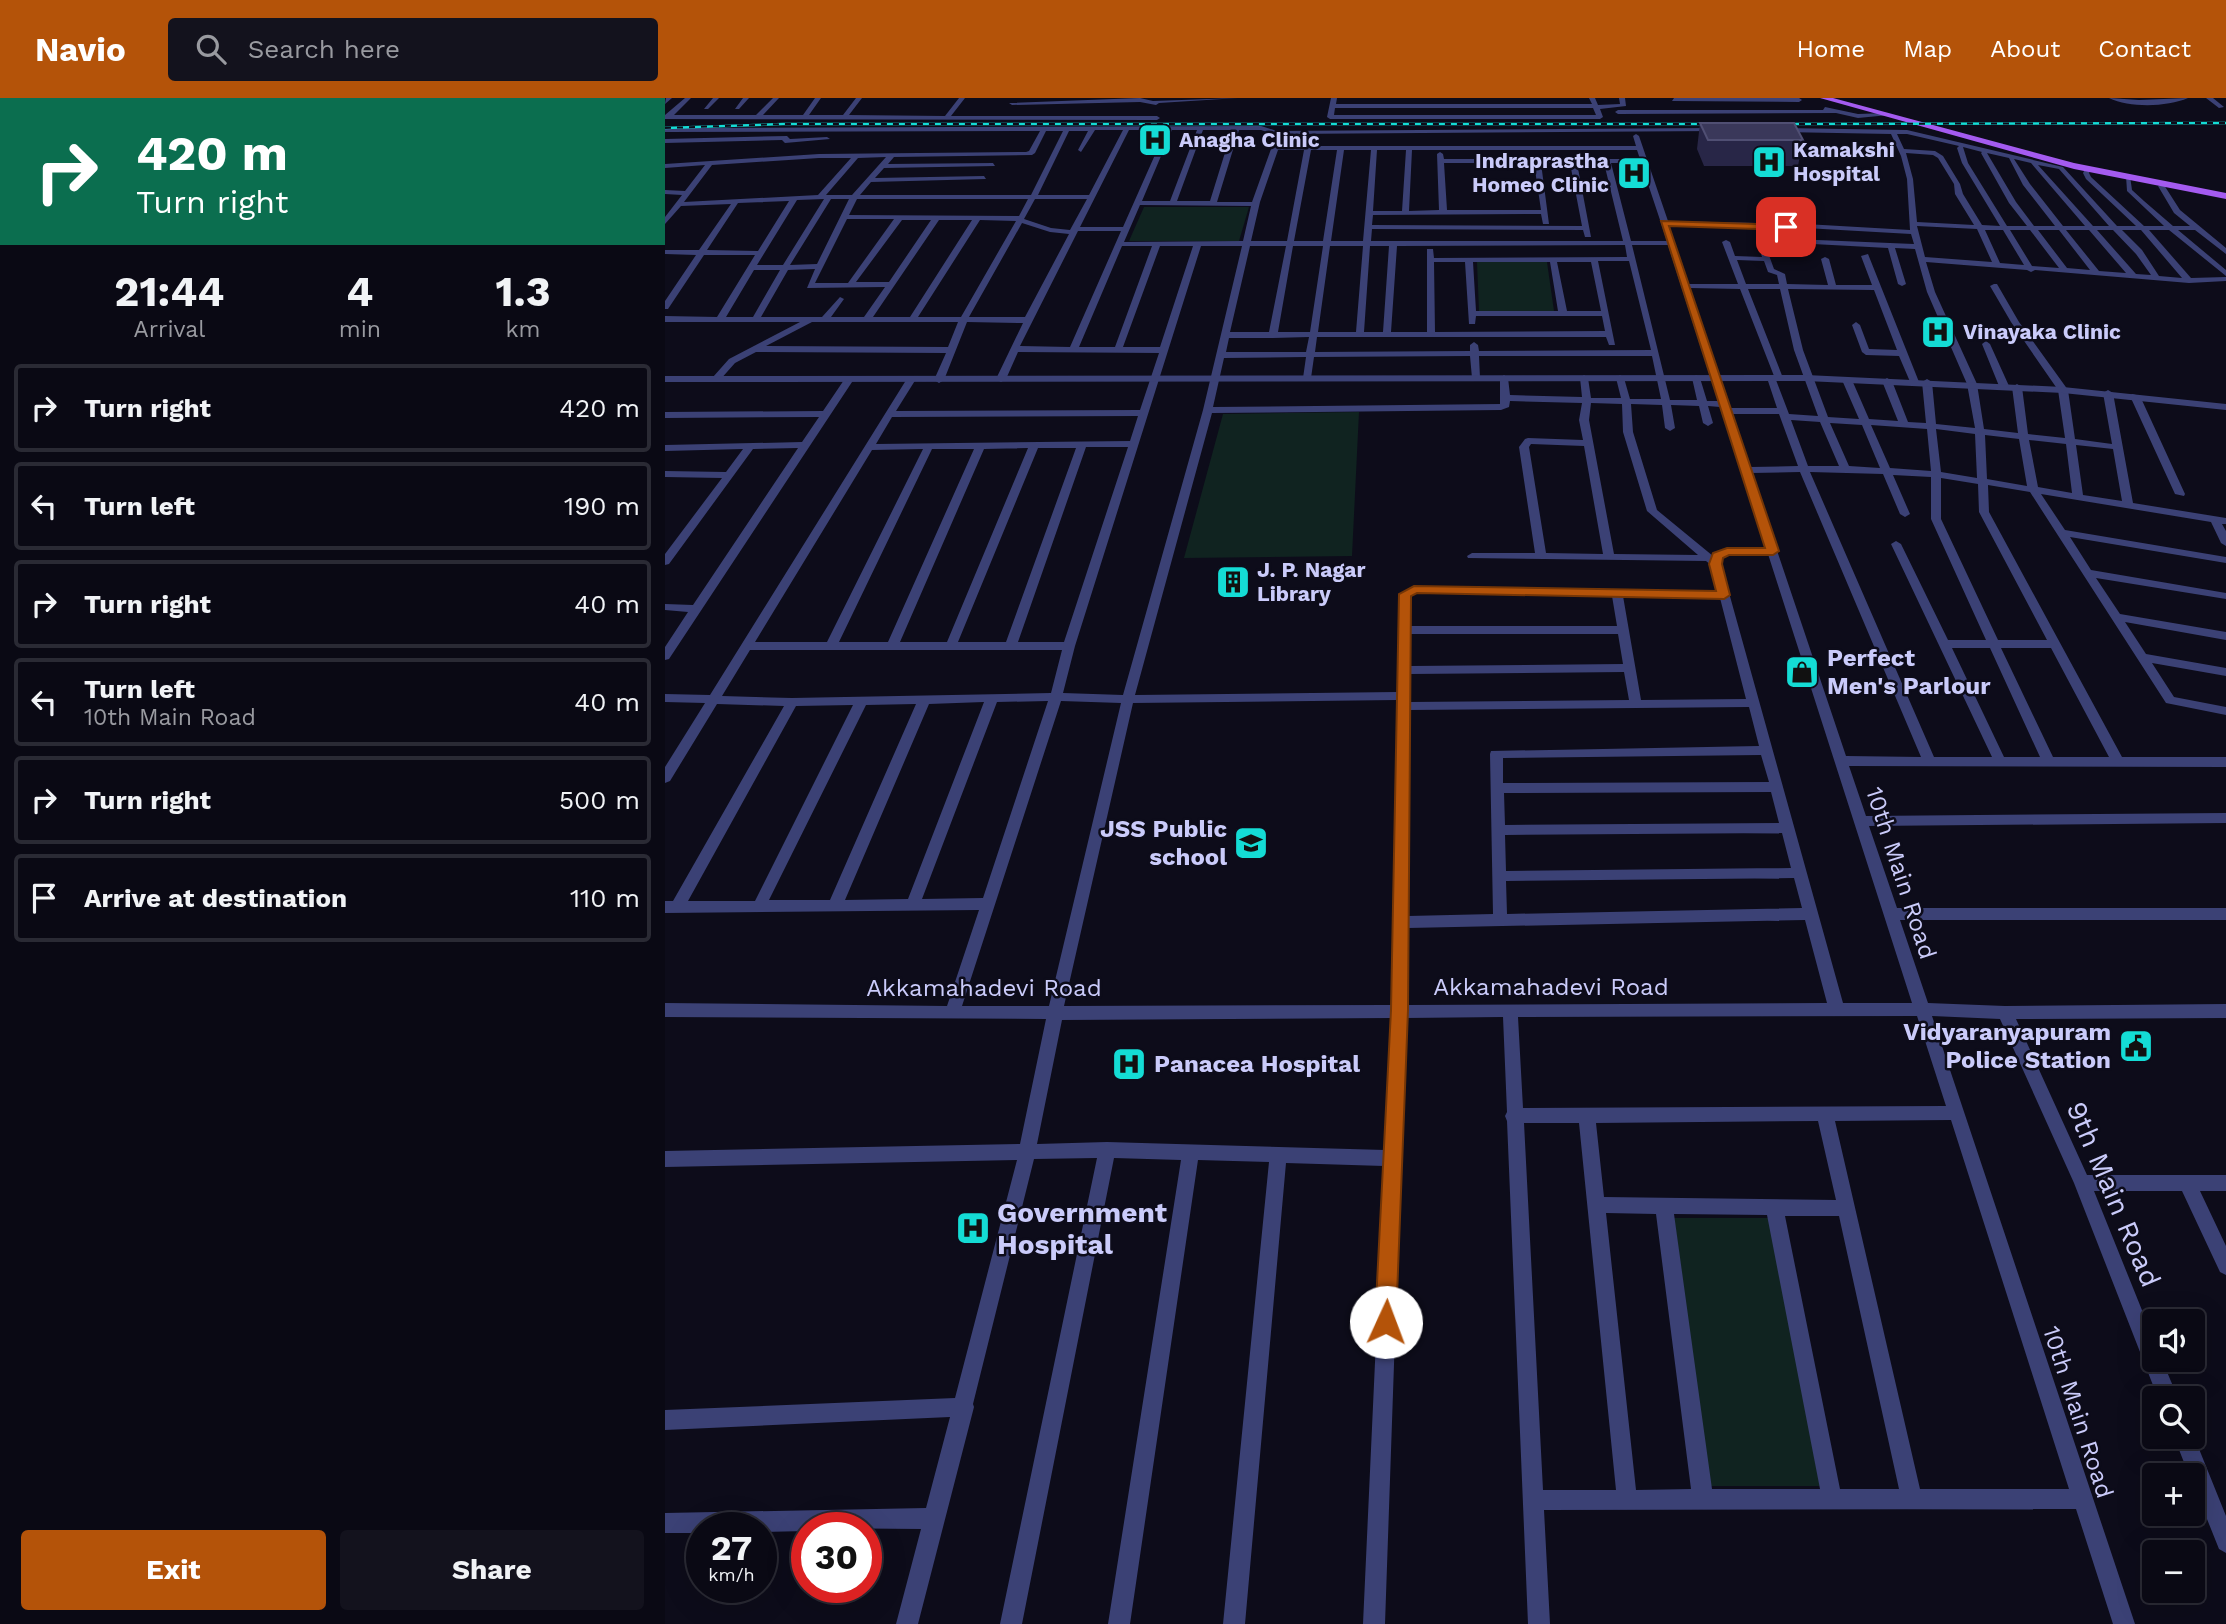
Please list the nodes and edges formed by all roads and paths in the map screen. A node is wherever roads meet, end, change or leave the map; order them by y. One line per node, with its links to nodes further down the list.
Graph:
1 (669, 98): 25 (street)
2 (688, 98): 38 (street)
3 (716, 98): 31 (street)
4 (746, 98): 34 (street)
5 (776, 98): 37 (street)
6 (818, 98): 46 (street)
7 (859, 98): 47 (street)
8 (962, 98): 48 (street)
9 (1039, 98): 23 (street)
10 (1235, 98): 24 (street)
11 (1400, 98): 27 (street)
12 (1480, 98): 28 (street)
13 (1592, 98): 29 (street)
14 (1622, 98): 29 (street)
15 (1791, 98): 22 (street)
16 (1824, 98): 43 (main road)
17 (2112, 98): 18 (street)
18 (2185, 98)
19 (2209, 98): 30 (street)
20 (1673, 99): 22 (street); 41 (street)
21 (1114, 100): 23 (street); 24 (street)
22 (1799, 100): 42 (street)
23 (1009, 101)
24 (1156, 101): 52 (street)
25 (665, 102)
26 (1333, 102): 27 (street); 50 (street)
27 (1398, 106): 28 (street); 50 (street)
28 (1479, 107): 29 (street); 51 (street)
29 (1596, 107): 51 (street)
30 (2221, 107)
31 (706, 108): 32 (street); 38 (street)
32 (716, 108)
33 (727, 108): 34 (street)
34 (737, 108): 35 (street)
35 (747, 108)
36 (756, 108): 37 (street)
37 (766, 108): 44 (street)
38 (677, 109): 45 (street)
39 (998, 110): 49 (street)
40 (1618, 112): 41 (street)
41 (1676, 112): 42 (street)
42 (1834, 112): 43 (street)
43 (1886, 115): 103 (main road)
44 (759, 116): 45 (street); 46 (street)
45 (667, 117)
46 (805, 117): 47 (street)
47 (845, 117): 48 (street)
48 (947, 117): 49 (street)
49 (993, 117): 52 (street)
50 (1396, 117): 51 (street)
51 (1480, 117)
52 (1157, 118): 60 (street)
53 (795, 128): 54 (street); 63 (street); 71 (street)
54 (948, 128): 55 (street); 69 (street)
55 (983, 128): 56 (street); 70 (street)
56 (1044, 128): 57 (street); 91 (street)
57 (1067, 128): 58 (street); 118 (street)
58 (1093, 128): 59 (street); 86 (street)
59 (1127, 128): 60 (street); 119 (street)
60 (1166, 128): 61 (street); 122 (street)
61 (1201, 128): 62 (street); 123 (street)
62 (1236, 128): 65 (street); 124 (street)
63 (665, 130)
64 (1732, 130): 65 (street)
65 (1279, 134): 67 (street); 77 (street)
66 (1894, 134): 84 (street); 87 (street); 106 (street)
67 (1440, 135): 82 (street); 83 (street)
68 (1725, 135): 83 (street)
69 (943, 137)
70 (977, 137)
71 (786, 139): 72 (street); 73 (street); 85 (street)
72 (827, 139)
73 (665, 141)
74 (937, 146): 90 (street)
75 (970, 146): 93 (street)
76 (841, 148): 94 (street)
77 (1275, 148): 78 (street); 125 (street)
78 (1308, 148): 79 (street); 169 (street)
79 (1341, 148): 80 (street); 157 (street)
80 (1374, 148): 81 (street); 131 (street)
81 (1409, 148): 82 (street); 128 (street)
82 (1439, 148): 83 (street); 96 (street)
83 (1640, 148): 99 (street); 138 (street, 10th Main Road)
84 (1960, 148): 88 (street); 144 (street)
85 (705, 149)
86 (1081, 150)
87 (1902, 151): 142 (street); 143 (street)
88 (1984, 153): 95 (street); 145 (street)
89 (893, 154): 90 (street); 92 (street); 104 (street)
90 (931, 154): 93 (street)
91 (1000, 154): 93 (street); 102 (street)
92 (857, 155): 94 (street); 116 (street)
93 (964, 155)
94 (770, 159): 100 (street)
95 (2011, 159): 101 (street); 146 (street)
96 (1441, 161): 97 (street); 129 (street)
97 (1537, 161): 98 (street); 130 (street)
98 (1573, 161): 99 (street); 150 (street)
99 (1607, 161): 163 (street)
100 (711, 162): 105 (street); 113 (street)
101 (2034, 164): 106 (street); 151 (street)
102 (993, 165): 104 (street); 108 (street)
103 (2075, 165): 106 (street); 107 (main road)
104 (882, 166): 110 (street)
105 (666, 167)
106 (2061, 168): 152 (street)
107 (2088, 168): 109 (main road); 153 (street)
108 (984, 178): 110 (street); 115 (street)
109 (2133, 178): 111 (main road); 114 (main road); 147 (street)
110 (870, 180): 117 (street)
111 (2162, 186): 114 (main road); 148 (street)
112 (665, 192): 113 (street)
113 (689, 193): 126 (street)
114 (2226, 195)
115 (972, 196): 117 (street); 118 (street)
116 (825, 197): 117 (street); 120 (street); 188 (street)
117 (854, 197): 132 (street)
118 (1033, 197): 119 (street); 136 (street)
119 (1090, 197): 154 (street)
120 (794, 199): 121 (street); 175 (street)
121 (736, 201): 126 (street); 173 (street)
122 (1137, 203): 123 (street); 149 (street)
123 (1173, 203): 124 (street)
124 (1213, 203): 125 (street)
125 (1255, 204): 168 (street)
126 (678, 206): 127 (street); 137 (street)
127 (665, 209)
128 (1405, 212): 129 (street); 131 (street)
129 (1443, 212): 130 (street)
130 (1545, 212): 140 (street)
131 (1368, 213): 139 (street)
132 (846, 217): 133 (street); 187 (street)
133 (900, 217): 134 (street); 199 (street)
134 (937, 217): 135 (street); 197 (street)
135 (978, 217): 136 (street); 217 (street)
136 (1020, 219): 154 (street); 218 (street)
137 (665, 222)
138 (1664, 223): 141 (street); 164 (street, 10th Main Road)
139 (1367, 227): 140 (street); 158 (street)
140 (1547, 228): 150 (street); 161 (street)
141 (1851, 228): 142 (street); 155 (street)
142 (1914, 228): 143 (street); 171 (street)
143 (1980, 228): 144 (street); 186 (street)
144 (2006, 228): 145 (street); 190 (street)
145 (2033, 228): 146 (street); 191 (street)
146 (2064, 228): 151 (street); 192 (street)
147 (2170, 228): 148 (street); 153 (street); 194 (street)
148 (2194, 228): 174 (street)
149 (1126, 229): 154 (street); 165 (street)
150 (1586, 229): 162 (street)
151 (2093, 229): 152 (street); 193 (street)
152 (2116, 229): 153 (street); 195 (street)
153 (2143, 229): 196 (street)
154 (1073, 231): 219 (street)
155 (1855, 241)
156 (1726, 242): 177 (street)
157 (1327, 243): 158 (street); 169 (street); 221 (street)
158 (1365, 243): 159 (street); 222 (street)
159 (1393, 243): 160 (street); 223 (street)
160 (1430, 243): 161 (street); 183 (street)
161 (1549, 243): 162 (street)
162 (1589, 243): 163 (street)
163 (1628, 243): 164 (street); 180 (street)
164 (1671, 243): 202 (street, 10th Main Road)
165 (1119, 244): 166 (street); 233 (street)
166 (1157, 244): 167 (street); 234 (street)
167 (1198, 244): 168 (street); 235 (street)
168 (1245, 244): 169 (street); 227 (street)
169 (1289, 244): 228 (street)
170 (1891, 246): 171 (street); 178 (street); 198 (street)
171 (1919, 247): 182 (street)
172 (665, 252): 173 (street)
173 (703, 252): 175 (street); 207 (street)
174 (2226, 252)
175 (759, 253): 189 (street)
176 (1865, 257): 205 (street)
177 (1732, 258): 178 (street); 200 (street)
178 (1764, 258): 201 (street)
179 (1594, 259): 180 (street); 185 (street); 208 (street)
180 (1632, 259): 236 (street)
181 (1825, 259): 204 (street)
182 (1922, 259): 186 (street); 264 (street)
183 (1430, 260): 184 (street); 224 (street)
184 (1469, 260): 185 (street); 209 (street)
185 (1553, 260): 210 (street)
186 (1997, 265): 190 (street)
187 (820, 266): 188 (street); 199 (street)
188 (785, 267): 189 (street); 213 (street)
189 (750, 268): 212 (street)
190 (2031, 270): 191 (street)
191 (2066, 272): 192 (street)
192 (2097, 273): 193 (street)
193 (2133, 276): 195 (street)
194 (2226, 276): 196 (street)
195 (2157, 277): 196 (street)
196 (2189, 281)
197 (892, 284): 199 (street); 216 (street)
198 (1902, 284)
199 (850, 285)
200 (1742, 285): 201 (street); 202 (street); 251 (street)
201 (1783, 285): 204 (street); 252 (street)
202 (1685, 286): 243 (street, 10th Main Road)
203 (1994, 286): 267 (street)
204 (1833, 287): 205 (street)
205 (1877, 288): 237 (street)
206 (840, 299): 215 (street)
207 (665, 307)
208 (1606, 313): 210 (street); 226 (street)
209 (1472, 314): 210 (street); 225 (street)
210 (1563, 314)
211 (665, 319): 212 (street)
212 (720, 319): 213 (street)
213 (756, 319): 214 (street)
214 (813, 319): 215 (street); 230 (street)
215 (825, 319): 216 (street)
216 (867, 319): 217 (street)
217 (913, 319): 218 (street)
218 (964, 319): 219 (street); 232 (street)
219 (1028, 320): 231 (street)
220 (1856, 325): 237 (street)
221 (1315, 334): 222 (street); 228 (street); 241 (street)
222 (1360, 334): 223 (street)
223 (1387, 334): 224 (street)
224 (1430, 334): 225 (street)
225 (1473, 334): 226 (street); 240 (street)
226 (1611, 334): 238 (street)
227 (1225, 335): 228 (street); 239 (street)
228 (1273, 335)
229 (1986, 344): 265 (street)
230 (752, 349): 232 (street); 254 (street)
231 (1014, 349): 233 (street); 257 (street)
232 (951, 350): 259 (street)
233 (1073, 350): 234 (street)
234 (1118, 350): 235 (street)
235 (1164, 350): 244 (street)
236 (1656, 353): 238 (street); 250 (street)
237 (1903, 353): 262 (street)
238 (1615, 354): 240 (street)
239 (1221, 355): 241 (street); 258 (street)
240 (1474, 355): 241 (street); 246 (street)
241 (1311, 356): 245 (street)
242 (1696, 377): 243 (street); 250 (street); 274 (street)
243 (1715, 377): 251 (street); 275 (street, 10th Main Road)
244 (1154, 378): 257 (street); 258 (street); 278 (street)
245 (1307, 378): 246 (street); 258 (street)
246 (1476, 378): 247 (street)
247 (1504, 378): 248 (street); 270 (street)
248 (1584, 378): 249 (street); 271 (street)
249 (1620, 378): 250 (street); 272 (street)
250 (1662, 378): 273 (street)
251 (1775, 378): 252 (street); 281 (street)
252 (1806, 378): 260 (street); 283 (street)
253 (665, 379): 254 (street)
254 (716, 379): 255 (street)
255 (849, 379): 256 (street); 279 (street)
256 (911, 379): 259 (street); 280 (street)
257 (1001, 379): 259 (street)
258 (1215, 379): 277 (street)
259 (939, 380)
260 (1847, 380): 261 (street); 284 (street)
261 (1887, 381): 262 (street); 286 (street)
262 (1914, 382): 263 (street)
263 (1927, 382): 264 (street); 287 (street)
264 (1972, 384): 265 (street); 289 (street)
265 (2004, 386): 266 (street)
266 (2017, 387): 267 (street); 290 (street)
267 (2063, 390): 268 (street); 291 (street)
268 (2108, 393): 269 (street); 302 (street)
269 (2135, 396): 276 (street); 312 (street)
270 (1506, 398): 271 (street); 277 (street)
271 (1587, 399): 272 (street); 292 (street)
272 (1626, 401): 273 (street); 325 (street)
273 (1664, 402): 274 (street); 288 (street)
274 (1702, 404): 275 (street); 285 (street)
275 (1726, 407): 281 (street); 305 (street, 10th Main Road)
276 (2225, 408)
277 (1208, 410): 356 (street)
278 (1144, 413): 280 (street); 294 (street)
279 (826, 414): 282 (street); 295 (street)
280 (888, 414): 301 (street)
281 (1784, 414): 283 (street); 303 (street)
282 (665, 415)
283 (1823, 419): 284 (street); 304 (street)
284 (1865, 421): 286 (street); 306 (street)
285 (1708, 423)
286 (1904, 424): 287 (street)
287 (1931, 426): 289 (street); 308 (street)
288 (1670, 428)
289 (1980, 431): 290 (street); 310 (street)
290 (2023, 436): 291 (street); 311 (street)
291 (2070, 442): 302 (street); 313 (street)
292 (1587, 443): 322 (street); 323 (street)
293 (1082, 444): 294 (street); 297 (street); 345 (street)
294 (1133, 444): 346 (street)
295 (805, 445): 298 (street); 332 (street)
296 (981, 445): 297 (street); 299 (street); 343 (street)
297 (1034, 445): 344 (street)
298 (750, 446): 300 (street); 309 (street)
299 (929, 446): 301 (street); 342 (street)
300 (665, 447)
301 (868, 447): 341 (street)
302 (2117, 447): 314 (street)
303 (1804, 469): 304 (street); 305 (street); 366 (street)
304 (1845, 469): 306 (street)
305 (1746, 470): 320 (street, 10th Main Road)
306 (1886, 471): 308 (street); 315 (street)
307 (665, 474): 309 (street)
308 (1936, 474): 310 (street); 340 (street)
309 (728, 475): 326 (street)
310 (1982, 481): 311 (street); 339 (street)
311 (2033, 489): 313 (street); 317 (street)
312 (2180, 494)
313 (2078, 496): 314 (street)
314 (2128, 504): 316 (street)
315 (1905, 514)
316 (2220, 520): 318 (street)
317 (2062, 533): 324 (street); 327 (street)
318 (2226, 543)
319 (1896, 544): 338 (street)
320 (1773, 551): 325 (street); 365 (street, 10th Main Road)
321 (1472, 556): 322 (street)
322 (1541, 556): 323 (street)
323 (1609, 557): 325 (street)
324 (2226, 560)
325 (1710, 561): 329 (street)
326 (665, 562)
327 (2088, 573): 330 (street); 333 (street)
328 (1618, 593): 329 (street); 334 (street); 335 (street)
329 (1724, 595): 361 (street)
330 (2226, 596)
331 (665, 607): 332 (street)
332 (697, 609): 337 (street)
333 (2117, 617): 336 (street); 348 (street)
334 (1404, 630): 335 (street); 350 (street)
335 (1624, 630): 349 (street)
336 (2226, 636)
337 (669, 643): 347 (street)
338 (1943, 644): 340 (street); 367 (street)
339 (2055, 644): 340 (street); 369 (street)
340 (1994, 645): 368 (street)
341 (747, 646): 342 (street); 355 (street)
342 (831, 646): 343 (street)
343 (891, 646): 344 (street)
344 (951, 646): 345 (street)
345 (1010, 646): 346 (street)
346 (1069, 646): 352 (street)
347 (665, 656)
348 (2143, 657): 351 (street); 363 (street)
349 (1630, 668): 350 (street); 362 (street)
350 (1403, 670): 359 (street)
351 (2226, 672)
352 (1056, 696): 354 (street); 356 (street); 380 (street)
353 (665, 698): 355 (street)
354 (992, 698): 357 (street); 382 (street)
355 (714, 699): 360 (street); 371 (street)
356 (1128, 699): 359 (street); 397 (street)
357 (924, 700): 358 (street); 381 (street)
358 (862, 701): 360 (street); 383 (street)
359 (1402, 701): 362 (street); 389 (street)
360 (792, 702): 384 (street)
361 (1752, 703): 362 (street); 364 (street)
362 (1636, 704)
363 (2226, 711)
364 (1765, 750): 372 (street); 373 (street)
365 (1840, 761): 366 (street); 375 (street, 10th Main Road)
366 (1929, 761): 367 (street)
367 (2000, 761): 368 (street)
368 (2047, 761): 369 (street)
369 (2118, 761): 370 (street)
370 (2226, 762)
371 (665, 778)
372 (1499, 788): 373 (street); 377 (street)
373 (1777, 788): 376 (street)
374 (2226, 818): 375 (street)
375 (1860, 821): 386 (street, 10th Main Road)
376 (1787, 828): 377 (street); 378 (street)
377 (1499, 830): 379 (street)
378 (1799, 873): 379 (street); 385 (street)
379 (1501, 876): 388 (street)
380 (988, 904): 382 (street); 395 (street)
381 (835, 905): 382 (street); 383 (street)
382 (913, 905)
383 (759, 906): 384 (street)
384 (671, 907)
385 (1811, 914): 388 (street); 394 (street)
386 (1890, 914): 387 (street); 390 (street, 10th Main Road)
387 (2226, 914)
388 (1500, 919): 389 (street)
389 (1400, 922): 392 (street)
390 (1920, 1009): 394 (street, Akkamahadevi Road); 398 (street, Akkamahadevi Road); 399 (street, 10th Main Road)
391 (665, 1010): 395 (street, Akkamahadevi Road)
392 (1399, 1010): 393 (street, Akkamahadevi Road); 397 (street, Akkamahadevi Road); 407 (street)
393 (1510, 1010): 394 (street, Akkamahadevi Road); 401 (street)
394 (1837, 1010)
395 (953, 1011): 397 (street, Akkamahadevi Road)
396 (2226, 1011): 398 (street, Akkamahadevi Road)
397 (1055, 1013): 404 (street)
398 (2005, 1013): 411 (street, 9th Main Road)
399 (1955, 1113): 400 (street); 421 (street, 10th Main Road)
400 (1825, 1114): 402 (street); 415 (street)
401 (1513, 1116): 402 (street); 422 (street)
402 (1587, 1116): 412 (street)
403 (1107, 1150): 404 (street); 405 (street); 432 (street)
404 (1027, 1152): 408 (street); 418 (street)
405 (1191, 1153): 406 (street); 433 (street)
406 (1278, 1156): 407 (street); 434 (street)
407 (1392, 1158): 435 (street)
408 (665, 1159)
409 (2226, 1182): 410 (street)
410 (2187, 1183): 411 (street); 416 (street)
411 (2082, 1184): 417 (street, 9th Main Road)
412 (1597, 1205): 413 (street); 423 (street)
413 (1664, 1206): 414 (street); 424 (street)
414 (1774, 1207): 415 (street); 425 (street)
415 (1846, 1208): 426 (street)
416 (2226, 1266)
417 (2163, 1386)
418 (964, 1407): 419 (street); 427 (street)
419 (665, 1420)
420 (2189, 1449): 429 (street)
421 (2083, 1499): 426 (street); 437 (street, 10th Main Road)
422 (1532, 1500): 423 (street); 436 (street)
423 (1627, 1500): 424 (street)
424 (1703, 1500): 425 (street)
425 (1832, 1500): 426 (street)
426 (1912, 1500)
427 (934, 1518): 428 (street); 431 (street)
428 (665, 1522)
429 (2226, 1542)
430 (897, 1624): 431 (street)
431 (907, 1624)
432 (1011, 1624)
433 (1119, 1624)
434 (1234, 1624)
435 (1374, 1624)
436 (1539, 1624)
437 (2124, 1624)

